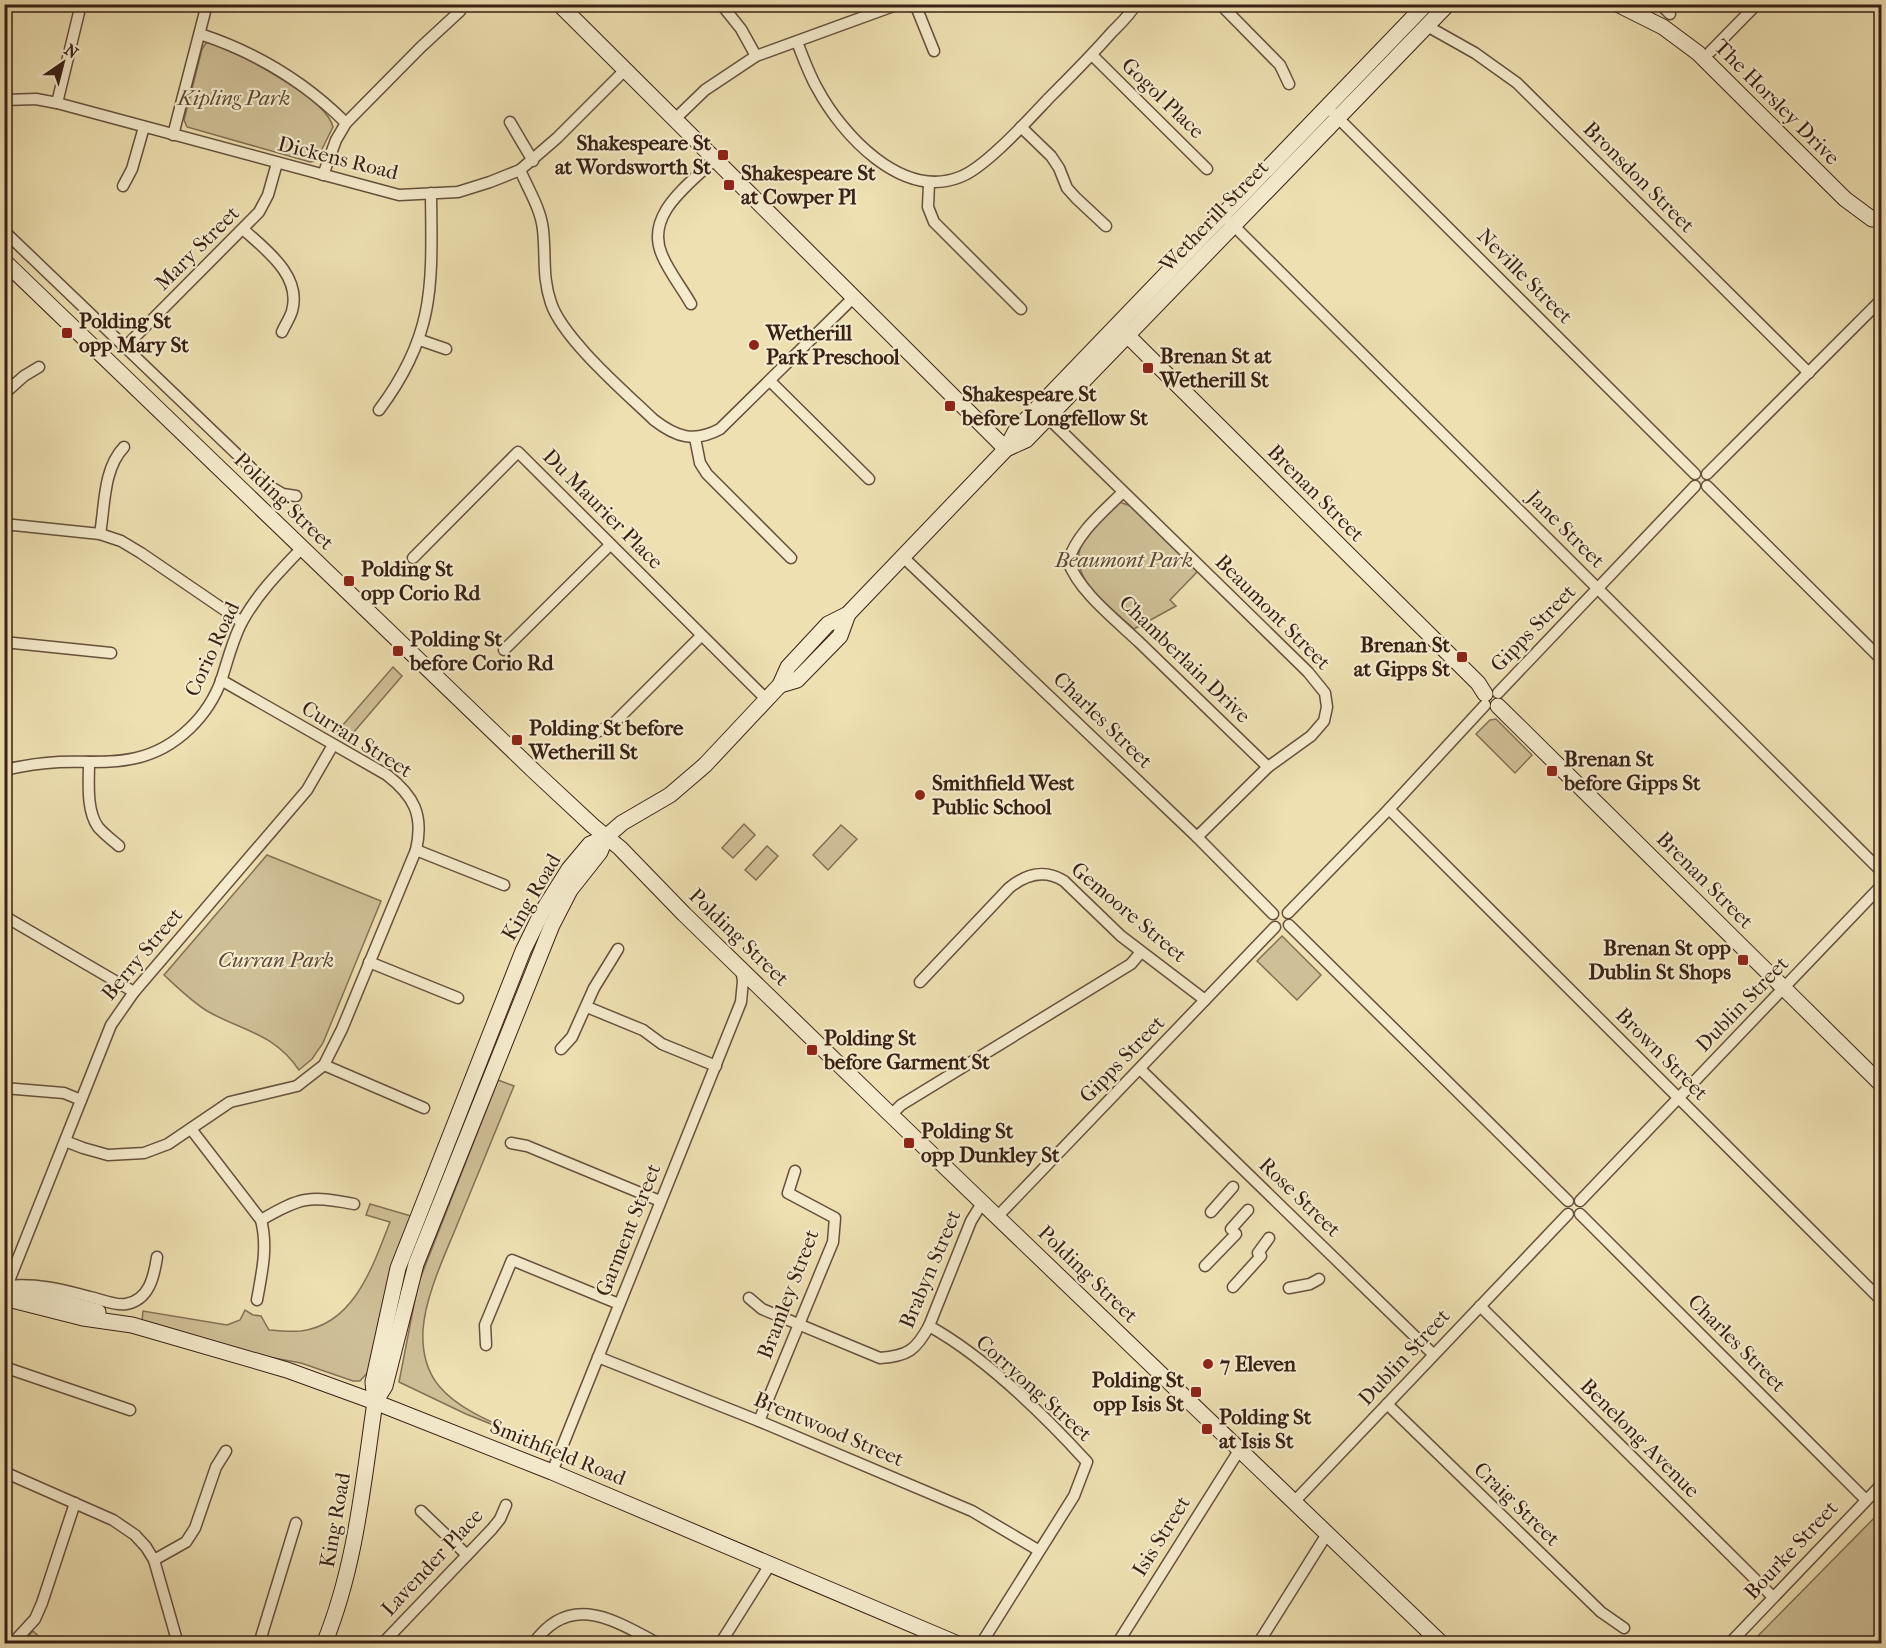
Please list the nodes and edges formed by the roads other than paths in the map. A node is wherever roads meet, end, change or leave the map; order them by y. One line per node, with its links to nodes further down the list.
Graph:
1 (81, 4): 31 (street)
2 (207, 4): 22 (street)
3 (559, 4): 28 (main road)
4 (721, 4): 27 (street)
5 (864, 4): 19 (street)
6 (899, 4): 19 (street)
7 (915, 4): 24 (street)
8 (1136, 4): 26 (street)
9 (1220, 4): 29 (street)
10 (1417, 4): 21 (main road)
11 (1426, 4): 21 (main road, Wetherill Street)
12 (1448, 4): 20 (main road, Wetherill Street)
13 (1617, 4): 50 (main road, The Horsley Drive)
14 (1641, 4): 25 (main road, The Horsley Drive)
15 (1660, 4): 18 (street)
16 (1757, 4): 25 (street)
17 (460, 11): 36 (street)
18 (1670, 14)
19 (868, 16): 23 (street)
20 (1427, 26): 33 (main road, Wetherill Street); 67 (street, Bronsdon Street)
21 (1404, 27): 32 (main road, Wetherill Street)
22 (200, 34): 36 (street); 39 (street)
23 (797, 42): 27 (street); 46 (street)
24 (934, 51)
25 (1710, 52): 50 (main road, The Horsley Drive)
26 (1092, 55): 38 (street); 43 (street, Gogol Place)
27 (756, 56): 34 (street)
28 (625, 70): 34 (main road); 41 (street, Dickens Road)
29 (1288, 84)
30 (4, 100): 31 (street, Dickens Road)
31 (57, 103): 37 (street, Dickens Road)
32 (1327, 106): 33 (street, Neville Street); 49 (main road, Wetherill Street)
33 (1338, 118): 52 (main road, Wetherill Street); 75 (street, Neville Street)
34 (675, 119): 40 (main road)
35 (510, 122): 41 (street)
36 (346, 123): 45 (street)
37 (144, 127): 39 (street, Dickens Road); 47 (street)
38 (1021, 127): 46 (street); 51 (street)
39 (173, 135): 42 (street, Dickens Road)
40 (715, 159): 56 (main road); 58 (street)
41 (533, 161): 44 (street, Dickens Road)
42 (277, 163): 45 (street, Dickens Road); 53 (street, Mary Street)
43 (1207, 169)
44 (520, 171): 48 (street, Dickens Road); 72 (street)
45 (324, 175): 48 (street, Dickens Road)
46 (928, 183): 59 (street)
47 (123, 186)
48 (430, 194): 63 (street)
49 (1222, 214): 52 (street, Jane Street); 60 (main road, Wetherill Street)
50 (1876, 224)
51 (1106, 225)
52 (1233, 226): 62 (main road, Wetherill Street); 88 (street, Jane Street)
53 (244, 230): 61 (street); 64 (street, Mary Street)
54 (4, 231): 64 (street)
55 (4, 261): 84 (main road, Polding Street)
56 (854, 297): 68 (street); 74 (main road)
57 (1881, 299): 67 (street)
58 (691, 304)
59 (1021, 309)
60 (1116, 324): 62 (main road, Brenan Street); 74 (main road, Wetherill Street)
61 (282, 332)
62 (1128, 335): 71 (main road, Wetherill Street); 96 (main road, Brenan Street)
63 (420, 340): 65 (street); 70 (street)
64 (125, 347): 80 (street)
65 (446, 350)
66 (39, 366): 69 (street)
67 (1809, 373): 77 (street)
68 (770, 381): 72 (street); 76 (street)
69 (4, 394)
70 (379, 410)
71 (1048, 418): 74 (main road, Wetherill Street); 79 (street, Beaumont Street)
72 (695, 438): 87 (street)
73 (124, 447): 82 (street)
74 (1006, 449): 85 (main road, Wetherill Street)
75 (1695, 474): 77 (street); 78 (street)
76 (869, 479)
77 (1707, 480): 78 (street); 94 (street)
78 (1695, 486): 88 (street, Gipps Street)
79 (1123, 492): 101 (street, Chamberlain Drive); 101 (street, Beaumont Street)
80 (296, 496)
81 (4, 524): 82 (street)
82 (100, 534): 89 (street)
83 (610, 545): 86 (street, Du Maurier Place); 90 (street, Du Maurier Place); 92 (street)
84 (302, 548): 89 (street, Corio Road); 104 (main road, Polding Street)
85 (903, 557): 97 (main road, Wetherill Street); 105 (street, Charles Street)
86 (413, 558)
87 (791, 558)
88 (1597, 588): 96 (street, Gipps Street); 108 (street, Jane Street)
89 (242, 622): 95 (street, Corio Road)
90 (701, 636): 97 (street, Du Maurier Place); 98 (street)
91 (4, 642): 93 (street)
92 (504, 650)
93 (111, 653)
94 (1881, 660)
95 (222, 680): 99 (street, Curran Street); 100 (street, Corio Road)
96 (1492, 699): 103 (street, Gipps Street); 121 (main road, Brenan Street)
97 (767, 700): 104 (main road, Wetherill Street)
98 (593, 734)
99 (333, 746): 107 (street, Curran Street); 122 (street, Berry Street)
100 (88, 762): 102 (street, Corio Road); 106 (street)
101 (1268, 767): 105 (street, Beaumont Street)
102 (4, 770)
103 (1389, 809): 111 (street, Gipps Street); 134 (street, Brown Street)
104 (606, 837): 119 (main road, Polding Street); 174 (main road, King Road)
105 (1197, 837): 112 (street, Charles Street)
106 (119, 846)
107 (416, 850): 109 (street); 118 (street, Curran Street)
108 (1881, 872)
109 (504, 885)
110 (1881, 885): 121 (street, Dublin Street)
111 (1288, 913): 112 (street); 114 (street)
112 (1273, 914): 115 (street)
113 (4, 916): 122 (street)
114 (1289, 925): 115 (street); 144 (street)
115 (1275, 927): 125 (street, Gipps Street)
116 (618, 949): 127 (street)
117 (1141, 952): 120 (street, Gemoore Street); 125 (street, Gemoore Street); 137 (street)
118 (369, 962): 124 (street); 129 (street, Curran Street)
119 (741, 969): 123 (main road, Polding Street); 126 (street, Garment Street)
120 (920, 982)
121 (1785, 988): 132 (main road, Brenan Street); 134 (street, Dublin Street)
122 (134, 992): 135 (street, Berry Street)
123 (768, 995): 126 (street); 137 (main road, Polding Street)
124 (458, 998)
125 (1205, 1000): 131 (street, Gipps Street)
126 (741, 1002): 130 (street, Garment Street)
127 (587, 1007): 128 (street); 130 (street)
128 (561, 1049)
129 (324, 1065): 136 (street); 138 (street, Curran Street)
130 (716, 1066): 143 (street, Garment Street)
131 (1140, 1068): 152 (street, Gipps Street); 171 (street, Rose Street)
132 (1881, 1085)
133 (4, 1088): 135 (street)
134 (1678, 1098): 145 (street, Dublin Street); 163 (street, Brown Street)
135 (81, 1100): 139 (street, Berry Street)
136 (424, 1108)
137 (891, 1115): 147 (main road, Polding Street)
138 (191, 1129): 139 (street, Curran Street); 153 (street)
139 (65, 1141): 160 (street, Berry Street)
140 (510, 1143): 143 (street)
141 (795, 1171): 168 (street, Bramley Street)
142 (1233, 1187): 149 (street)
143 (660, 1201): 164 (street, Garment Street)
144 (1568, 1201): 145 (street); 150 (street)
145 (1580, 1201): 151 (street)
146 (354, 1203): 153 (street)
147 (982, 1203): 152 (main road, Polding Street); 169 (street, Brabyn Street)
148 (1248, 1210): 156 (street)
149 (1211, 1212)
150 (1568, 1214): 151 (street); 165 (street, Dublin Street)
151 (1580, 1214): 183 (street, Charles Street)
152 (997, 1217): 178 (main road, Polding Street)
153 (261, 1220): 162 (street)
154 (1269, 1238): 158 (street)
155 (157, 1257): 166 (street)
156 (1205, 1266)
157 (1319, 1279): 159 (street)
158 (1233, 1287)
159 (1290, 1288)
160 (5, 1289): 166 (main road, Smithfield Road); 167 (main road, Smithfield Road)
161 (749, 1298): 168 (street, Brabyn Street)
162 (257, 1299)
163 (1881, 1301)
164 (619, 1304): 170 (street); 172 (street, Garment Street)
165 (1480, 1306): 171 (street, Dublin Street); 194 (street, Benelong Avenue)
166 (119, 1311): 167 (main road, Smithfield Road)
167 (132, 1325): 174 (main road, Smithfield Road)
168 (798, 1325): 169 (street, Brabyn Street); 177 (street, Bramley Street)
169 (929, 1326): 190 (street, Corryong Street)
170 (486, 1345)
171 (1433, 1354): 175 (street, Dublin Street)
172 (598, 1358): 177 (street, Brentwood Street); 181 (street, Garment Street)
173 (4, 1367): 176 (street)
174 (375, 1402): 181 (main road, Smithfield Road); 199 (main road, King Road)
175 (1387, 1404): 184 (street, Dublin Street); 195 (street, Craig Street)
176 (130, 1410)
177 (759, 1421): 190 (street, Brentwood Street)
178 (1240, 1449): 184 (main road, Polding Street); 206 (street, Isis Street)
179 (226, 1451): 192 (street)
180 (4, 1472): 185 (street)
181 (552, 1472): 193 (main road, Smithfield Road)
182 (1881, 1484): 183 (street, Bourke Street)
183 (1866, 1500): 194 (street, Bourke Street)
184 (1294, 1502): 189 (main road, Polding Street)
185 (75, 1503): 192 (street); 196 (street)
186 (506, 1505): 191 (street, Lavender Place)
187 (421, 1511): 191 (street)
188 (296, 1523): 198 (street)
189 (1327, 1534): 207 (street); 208 (main road, Polding Street)
190 (1038, 1550): 205 (street, Corryong Street)
191 (467, 1555): 200 (street, Lavender Place)
192 (154, 1560): 197 (street)
193 (771, 1563): 203 (street); 204 (main road, Smithfield Road)
194 (1773, 1597): 209 (street, Bourke Street)
195 (1624, 1628)
196 (12, 1644)
197 (178, 1644)
198 (259, 1644)
199 (324, 1644)
200 (382, 1644)
201 (533, 1644): 202 (street)
202 (659, 1644)
203 (720, 1644)
204 (958, 1644)
205 (981, 1644)
206 (1117, 1644)
207 (1258, 1644)
208 (1442, 1644)
209 (1729, 1644)

